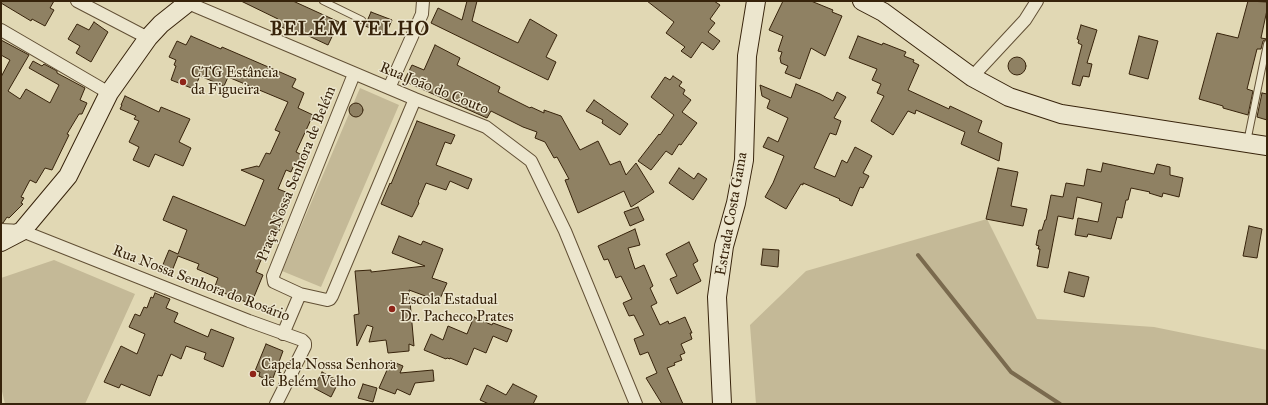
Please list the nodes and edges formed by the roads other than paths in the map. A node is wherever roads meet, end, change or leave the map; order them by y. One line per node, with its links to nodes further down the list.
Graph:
1 (77, 1): 10 (street)
2 (323, 1): 8 (lane)
3 (423, 1): 14 (street)
4 (756, 1): 26 (main road, Estrada Costa Gama)
5 (862, 1): 13 (main road)
6 (1037, 1): 13 (street)
7 (189, 2): 10 (main road); 12 (street, Rua João do Couto)
8 (362, 20)
9 (1, 30): 15 (street)
10 (148, 38): 15 (main road)
11 (1267, 44): 17 (lane)
12 (354, 74): 14 (street, Rua João do Couto); 22 (street, Praça Nossa Senhora de Belém)
13 (972, 77): 17 (main road)
14 (389, 88): 16 (street, Rua João do Couto)
15 (109, 93): 20 (main road)
16 (415, 99): 22 (street, Praça Nossa Senhora de Belém); 25 (street, Rua João do Couto)
17 (1246, 143): 18 (main road)
18 (1267, 146)
19 (1, 230): 20 (street, Rua Nossa Senhora do Rosário)
20 (22, 231): 21 (main road); 23 (street, Rua Nossa Senhora do Rosário)
21 (1, 242)
22 (300, 294): 23 (street)
23 (283, 334): 24 (street, Rua Nossa Senhora do Rosário)
24 (276, 404)
25 (636, 404)
26 (722, 404)

